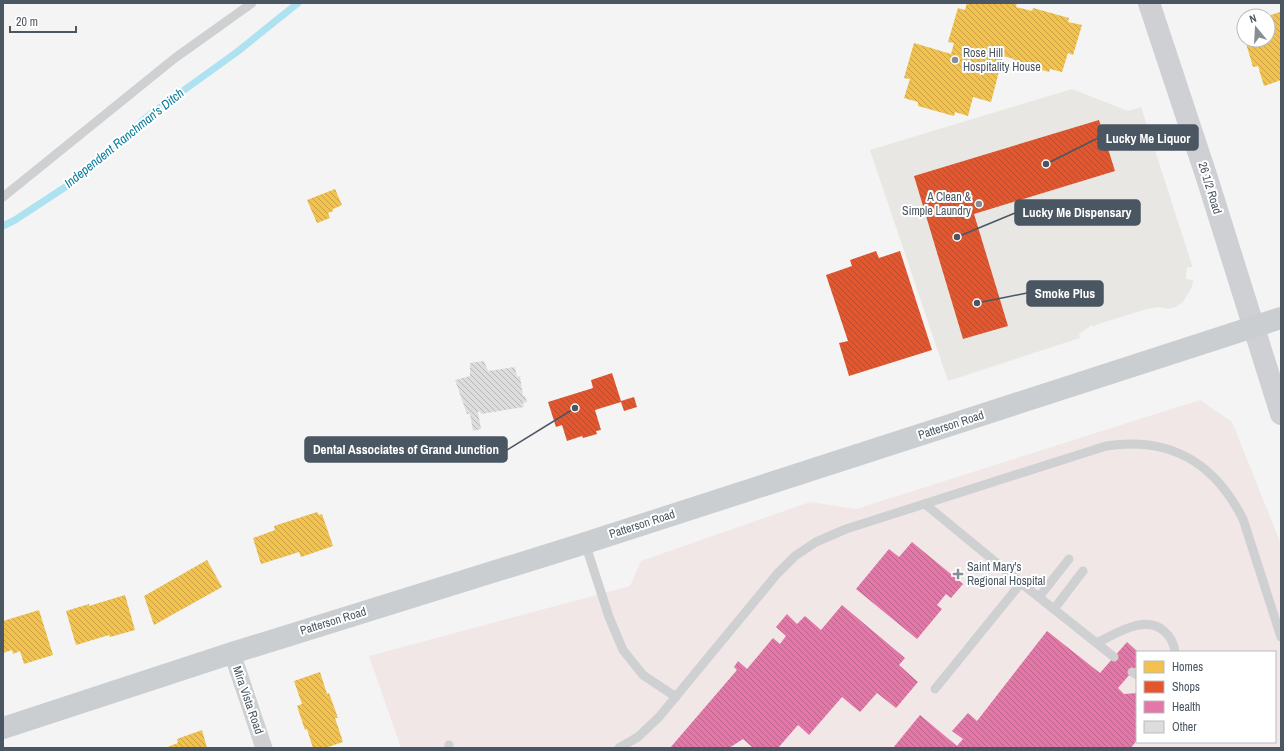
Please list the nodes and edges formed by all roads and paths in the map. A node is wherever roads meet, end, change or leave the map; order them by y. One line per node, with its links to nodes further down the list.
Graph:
1 (252, 3): 3 (lane)
2 (1150, 3): 5 (main road, 26 1/2 Road)
3 (3, 197)
4 (1281, 318): 5 (main road, Patterson Road)
5 (1254, 327): 6 (main road, 26 1/2 Road); 8 (main road, Patterson Road)
6 (1281, 414)
7 (925, 504): 11 (lane); 14 (lane); 20 (lane)
8 (586, 543): 17 (main road, Patterson Road); 20 (lane)
9 (1069, 559): 12 (lane)
10 (1083, 570): 13 (lane)
11 (1022, 583): 12 (lane); 19 (lane)
12 (1039, 597): 13 (lane)
13 (1054, 609): 15 (lane)
14 (1281, 637)
15 (1098, 642): 16 (lane); 18 (lane)
16 (1175, 651)
17 (232, 653): 21 (main road, Patterson Road); 22 (street, Mira Vista Road)
18 (1114, 656)
19 (935, 689)
20 (676, 697): 23 (lane)
21 (3, 728)
22 (264, 748)
23 (618, 748)

